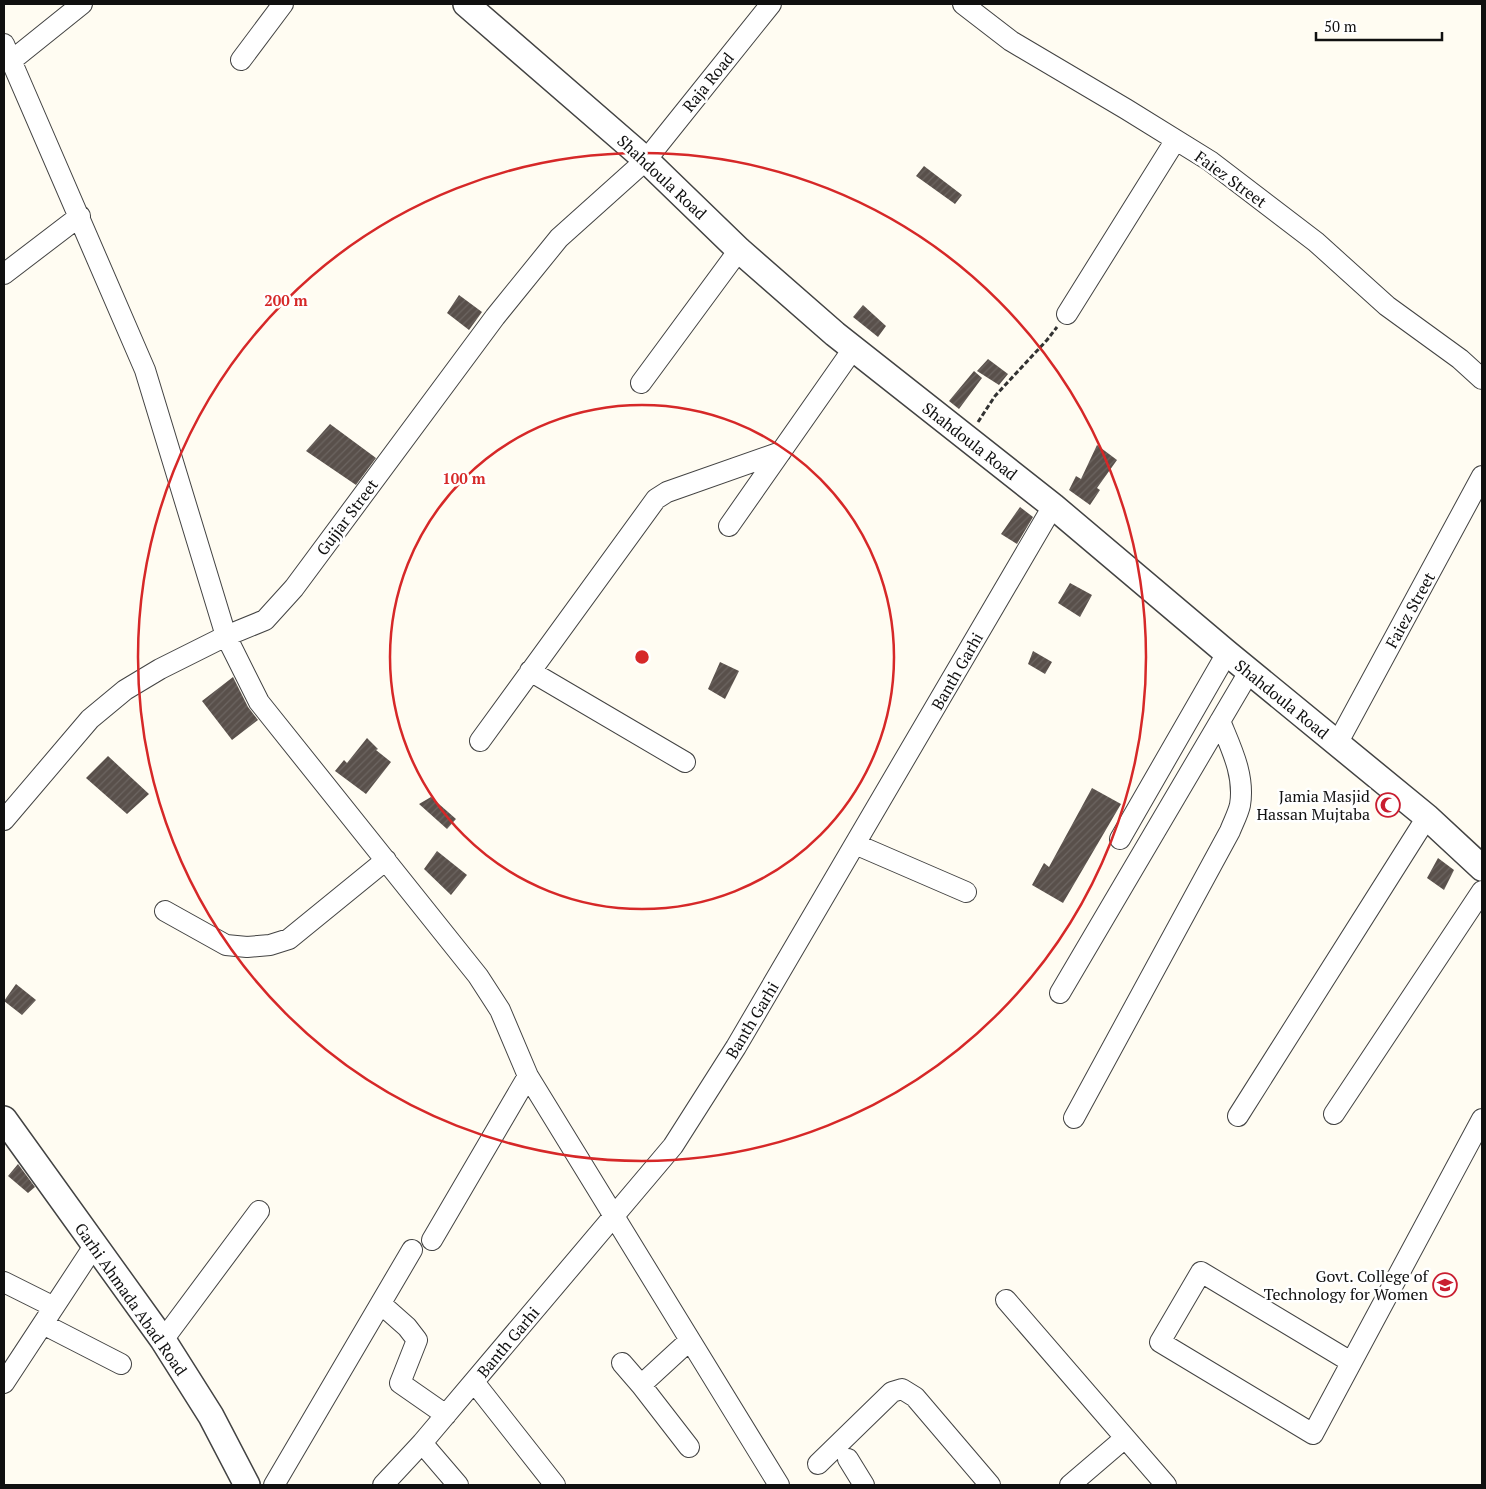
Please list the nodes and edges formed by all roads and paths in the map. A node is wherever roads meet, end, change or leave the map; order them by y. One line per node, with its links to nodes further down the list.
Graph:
1 (82, 4): 6 (street)
2 (283, 4): 7 (street)
3 (466, 4): 9 (street, Shahdoula Road)
4 (770, 4): 9 (street, Raja Road)
5 (963, 4): 8 (street, Faiez Street)
6 (7, 52): 10 (street)
7 (241, 60)
8 (1175, 141): 13 (street); 15 (street, Faiez Street)
9 (646, 160): 11 (street, Shahdoula Road); 22 (street, Gujjar Street)
10 (80, 216): 12 (street); 22 (street)
11 (739, 250): 14 (street, Shahdoula Road); 16 (street)
12 (4, 274)
13 (1066, 314): 17 (path)
14 (853, 349): 17 (street, Shahdoula Road); 18 (street)
15 (1482, 379)
16 (641, 383)
17 (967, 439): 20 (street, Shahdoula Road)
18 (781, 452): 21 (street); 24 (street)
19 (1482, 476): 28 (street, Faiez Street)
20 (1053, 506): 23 (street, Shahdoula Road); 33 (street, Banth Garhi)
21 (729, 526)
22 (226, 636): 31 (street, Gujjar Street); 34 (street)
23 (1226, 653): 25 (street, Shahdoula Road); 32 (street)
24 (530, 671): 27 (street); 29 (street)
25 (1249, 672): 26 (street); 28 (street, Shahdoula Road)
26 (1220, 721): 39 (street); 43 (street)
27 (480, 741)
28 (1337, 744): 30 (street, Shahdoula Road)
29 (685, 762)
30 (1427, 817): 35 (street, Shahdoula Road); 42 (street)
31 (4, 820)
32 (1120, 839)
33 (856, 844): 37 (street); 47 (street, Banth Garhi)
34 (386, 860): 38 (street); 40 (street)
35 (1482, 868)
36 (1482, 891): 41 (street)
37 (966, 892)
38 (165, 911)
39 (1060, 993)
40 (528, 1076): 47 (street); 48 (street)
41 (1334, 1114)
42 (1238, 1116)
43 (1074, 1118)
44 (1482, 1119): 57 (street)
45 (5, 1124): 49 (street, Garhi Ahmada Abad Road)
46 (259, 1211): 55 (street)
47 (615, 1216): 56 (street); 61 (street, Banth Garhi)
48 (432, 1240)
49 (94, 1246): 54 (street); 55 (street, Garhi Ahmada Abad Road)
50 (412, 1250): 53 (street)
51 (4, 1282): 54 (street)
52 (1006, 1300): 64 (street)
53 (381, 1304): 63 (street); 71 (street)
54 (48, 1316): 59 (street); 60 (street)
55 (163, 1340): 70 (street, Garhi Ahmada Abad Road)
56 (690, 1340): 62 (street); 69 (street)
57 (1352, 1362): 57 (street)
58 (622, 1363): 62 (street)
59 (121, 1364)
60 (5, 1378)
61 (474, 1382): 63 (street, Banth Garhi); 74 (street)
62 (641, 1384): 66 (street)
63 (446, 1414): 65 (street, Banth Garhi)
64 (1125, 1438): 77 (street); 78 (street)
65 (422, 1443): 72 (street, Banth Garhi); 73 (street)
66 (688, 1447)
67 (848, 1459): 75 (street)
68 (818, 1464): 76 (street)
69 (770, 1481)
70 (240, 1482)
71 (274, 1485)
72 (383, 1485)
73 (458, 1485)
74 (555, 1485)
75 (864, 1485)
76 (990, 1485)
77 (1070, 1485)
78 (1166, 1485)

